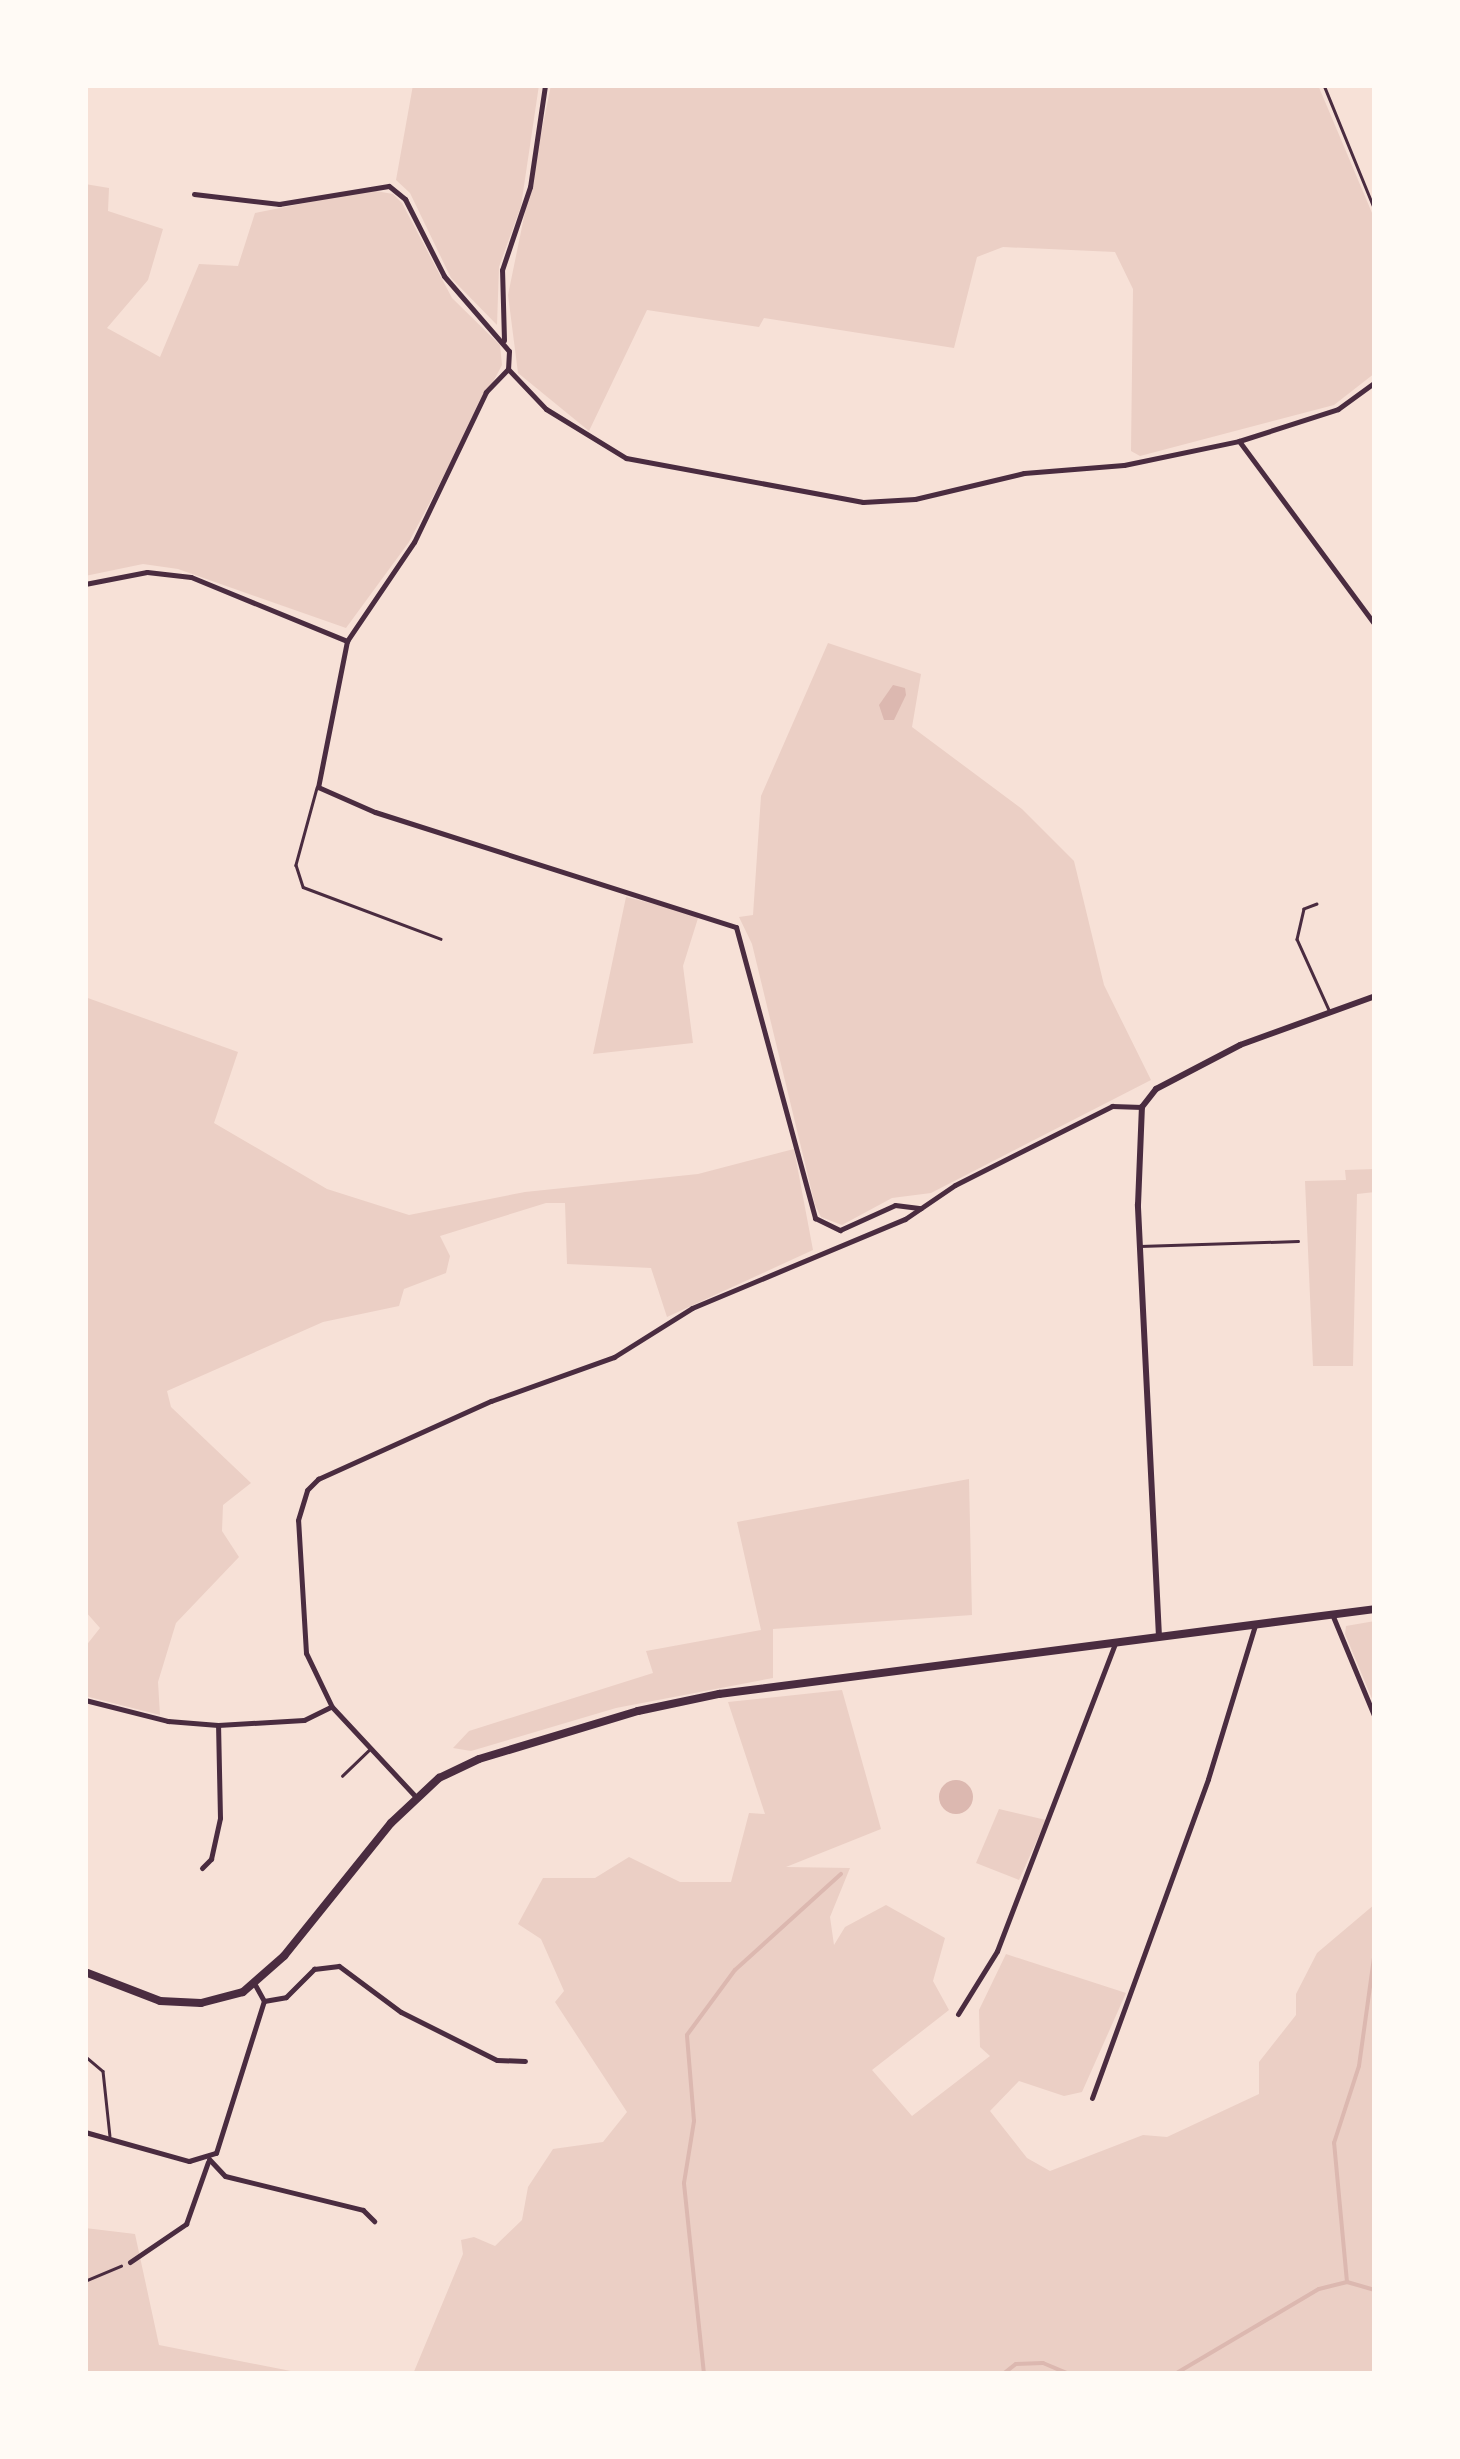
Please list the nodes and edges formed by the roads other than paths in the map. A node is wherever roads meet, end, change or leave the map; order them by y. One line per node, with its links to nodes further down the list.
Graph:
1 (546, 85): 3 (street)
2 (194, 194): 3 (street)
3 (504, 340): 4 (street)
4 (508, 369): 6 (street); 9 (street)
5 (1375, 382): 6 (street)
6 (1239, 441): 8 (street)
7 (85, 584): 9 (street)
8 (1375, 625)
9 (347, 641): 10 (street)
10 (318, 787): 12 (lane); 16 (street)
11 (1318, 904): 14 (lane)
12 (441, 939)
13 (1375, 996): 14 (street)
14 (1330, 1012): 15 (street)
15 (1142, 1107): 16 (street); 18 (street)
16 (920, 1208): 25 (street)
17 (1298, 1241): 18 (lane)
18 (1140, 1246): 22 (street)
19 (1375, 1609): 20 (main road)
20 (1332, 1614): 21 (main road); 26 (street)
21 (1255, 1625): 22 (main road); 38 (street)
22 (1160, 1637): 23 (main road)
23 (1115, 1643): 30 (main road); 35 (street)
24 (85, 1700): 27 (street)
25 (332, 1707): 27 (street); 28 (street)
26 (1375, 1718)
27 (218, 1725): 31 (street)
28 (369, 1750): 29 (lane); 30 (street)
29 (342, 1776)
30 (416, 1796): 33 (main road)
31 (202, 1868)
32 (85, 1972): 33 (main road)
33 (255, 1985): 34 (street)
34 (264, 2001): 37 (street); 41 (street)
35 (958, 2014)
36 (85, 2056): 40 (lane)
37 (525, 2061)
38 (1092, 2098)
39 (85, 2132): 40 (street)
40 (110, 2136): 41 (street)
41 (209, 2159): 42 (street); 43 (street)
42 (374, 2221)
43 (130, 2262)

